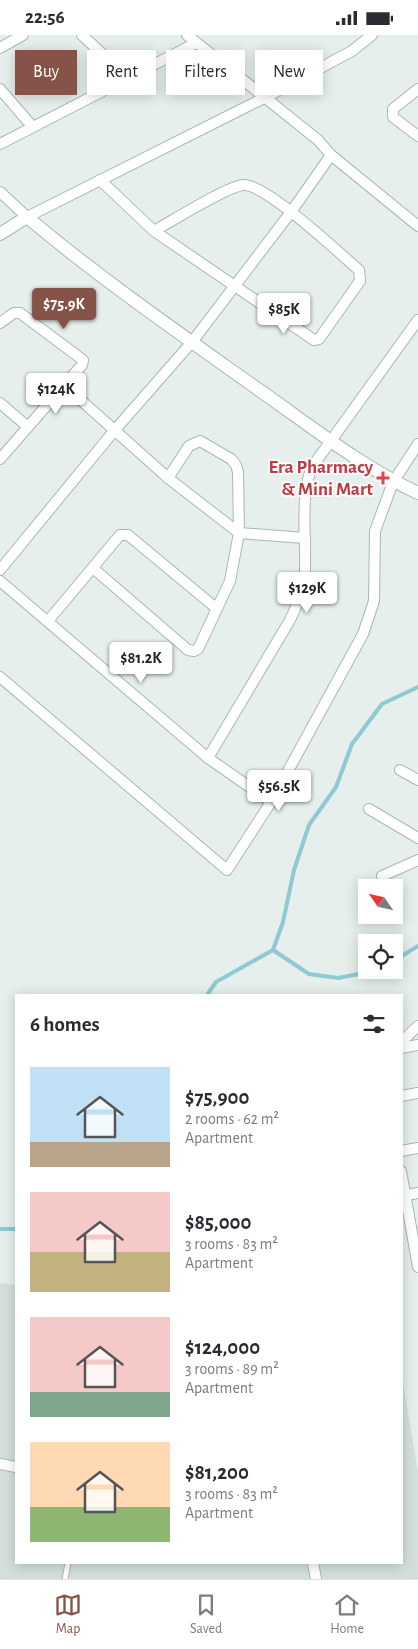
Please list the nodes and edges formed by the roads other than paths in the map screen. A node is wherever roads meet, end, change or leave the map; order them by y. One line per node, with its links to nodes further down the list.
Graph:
1 (24, 35): 6 (street)
2 (82, 35): 7 (street)
3 (187, 35): 5 (street)
4 (372, 35): 12 (street)
5 (196, 43): 8 (street); 12 (street)
6 (0, 48)
7 (98, 50)
8 (156, 64)
9 (0, 89): 13 (street)
10 (418, 89): 14 (street)
11 (94, 95): 13 (street)
12 (266, 97): 16 (street); 17 (street)
13 (32, 126): 15 (street)
14 (418, 136)
15 (0, 144)
16 (331, 155): 19 (street); 21 (street)
17 (100, 181): 20 (street); 22 (street)
18 (0, 192): 20 (street)
19 (291, 212): 22 (street); 24 (street); 24 (street)
20 (27, 217): 23 (street); 27 (street)
21 (418, 226)
22 (154, 231): 24 (street)
23 (0, 234)
24 (236, 285): 27 (street)
25 (418, 320): 32 (street)
26 (0, 323): 28 (street)
27 (192, 342): 31 (street); 32 (street)
28 (65, 386): 30 (street); 31 (street)
29 (0, 403): 30 (street)
30 (28, 427): 34 (street)
31 (114, 431): 35 (street); 41 (street)
32 (332, 441): 36 (street); 39 (street)
33 (418, 444): 36 (street)
34 (0, 459)
35 (168, 478): 38 (street); 38 (street)
36 (393, 482): 37 (street); 49 (street)
37 (418, 493)
38 (238, 533): 39 (street); 43 (street)
39 (305, 538): 46 (street)
40 (94, 569): 43 (street); 43 (street); 44 (street)
41 (0, 570)
42 (0, 581): 44 (street)
43 (216, 608)
44 (48, 621): 46 (street)
45 (0, 677): 49 (street)
46 (208, 758): 49 (street)
47 (400, 770): 48 (street)
48 (418, 780)
49 (271, 802)
50 (370, 809): 51 (street)
51 (418, 838)
52 (418, 860): 53 (street)
53 (382, 876)
54 (418, 1027): 55 (street)
55 (403, 1040)
56 (418, 1045): 57 (street)
57 (403, 1048)
58 (418, 1093): 59 (street)
59 (403, 1095)
60 (418, 1148): 61 (street)
61 (403, 1151)
62 (403, 1179): 64 (street)
63 (418, 1193): 64 (street)
64 (407, 1195): 65 (street)
65 (416, 1242): 66 (street)
66 (418, 1267)
67 (0, 1464): 68 (street)
68 (15, 1467)
69 (68, 1564): 71 (lane)
70 (313, 1564): 72 (street)
71 (65, 1579)
72 (316, 1579)

